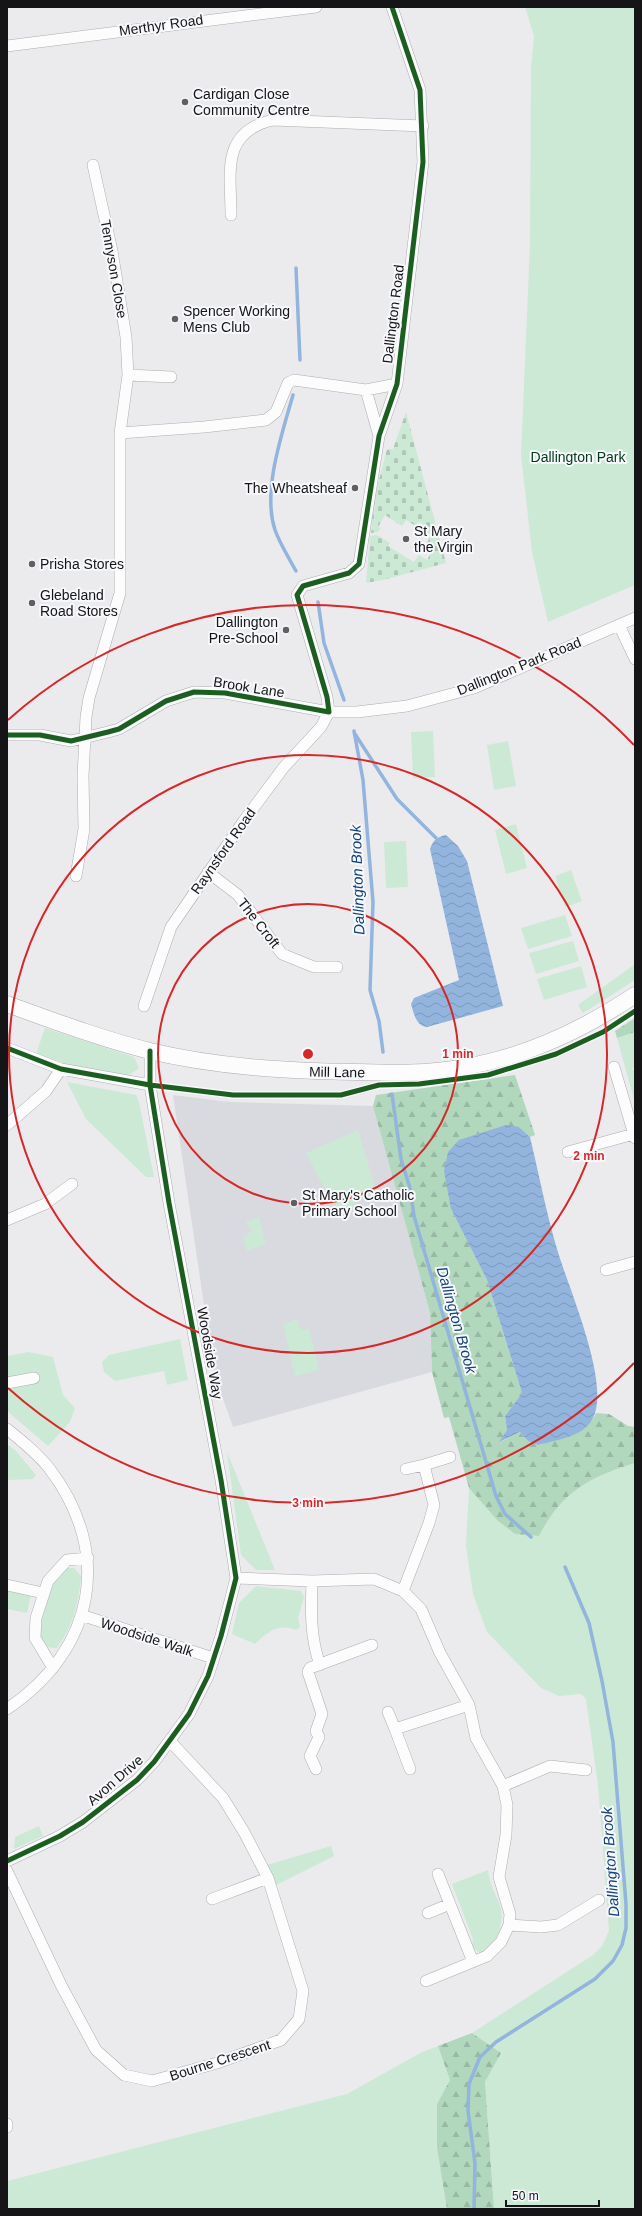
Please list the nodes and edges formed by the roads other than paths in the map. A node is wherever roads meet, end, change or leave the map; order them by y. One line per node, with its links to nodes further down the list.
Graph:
1 (316, 7): 3 (street, Merthyr Road)
2 (392, 7): 5 (street, Dallington Road)
3 (228, 12): 4 (street, Merthyr Road)
4 (7, 46)
5 (423, 126): 7 (street); 10 (street, Dallington Road)
6 (93, 165): 8 (street, Tennyson Close)
7 (231, 215)
8 (128, 375): 9 (street); 12 (street, Tennyson Close)
9 (171, 377)
10 (397, 384): 11 (street); 13 (street, Dallington Road)
11 (366, 390): 12 (street); 13 (street)
12 (120, 433): 19 (street)
13 (379, 436): 17 (street, Dallington Road)
14 (635, 618): 15 (street, Dallington Park Road)
15 (619, 625): 16 (street); 17 (street, Dallington Park Road)
16 (635, 659)
17 (329, 712): 19 (street, Brook Lane); 20 (street, Raynsford Road)
18 (7, 735): 19 (street, Brook Lane)
19 (85, 736): 21 (street)
20 (208, 872): 22 (street, The Croft); 25 (street, Raynsford Road)
21 (76, 876)
22 (337, 967)
23 (635, 994): 27 (street, Mill Lane)
24 (7, 1004): 27 (street, Mill Lane)
25 (144, 1006)
26 (7, 1048): 29 (street)
27 (150, 1051): 30 (street, Woodside Way)
28 (614, 1067): 32 (street)
29 (61, 1069): 30 (street); 31 (street)
30 (150, 1085): 45 (street, Woodside Way)
31 (7, 1125)
32 (634, 1136): 33 (street)
33 (568, 1152)
34 (72, 1184): 35 (street)
35 (7, 1220)
36 (635, 1262): 37 (street)
37 (606, 1270)
38 (34, 1378): 39 (street)
39 (7, 1383)
40 (7, 1429): 44 (street)
41 (450, 1456): 42 (street)
42 (424, 1465): 43 (street); 48 (street)
43 (406, 1469)
44 (88, 1558): 49 (street); 50 (street)
45 (236, 1578): 46 (street); 52 (street, Woodside Way)
46 (312, 1580): 48 (street); 53 (street)
47 (7, 1585): 49 (street)
48 (403, 1591): 55 (street)
49 (43, 1593): 54 (street)
50 (81, 1615): 52 (street, Woodside Walk); 54 (street)
51 (372, 1645): 53 (street)
52 (213, 1658): 59 (street, Avon Drive)
53 (315, 1666): 60 (street)
54 (53, 1668): 56 (street)
55 (469, 1705): 58 (street); 63 (street)
56 (7, 1709)
57 (388, 1712): 58 (street)
58 (395, 1729): 61 (street)
59 (170, 1741): 64 (street, Avon Drive); 67 (street, Bourne Crescent)
60 (316, 1769)
61 (410, 1769)
62 (586, 1770): 63 (street)
63 (503, 1786): 72 (street)
64 (7, 1861)
65 (7, 1871): 67 (street, Bourne Crescent)
66 (438, 1874): 70 (street)
67 (268, 1878): 68 (street)
68 (212, 1899)
69 (599, 1900): 72 (street)
70 (450, 1904): 71 (street); 73 (street)
71 (428, 1913)
72 (509, 1925): 73 (street)
73 (473, 1962): 74 (street)
74 (426, 1980)
75 (7, 2124): 76 (street)
76 (7, 2127)

